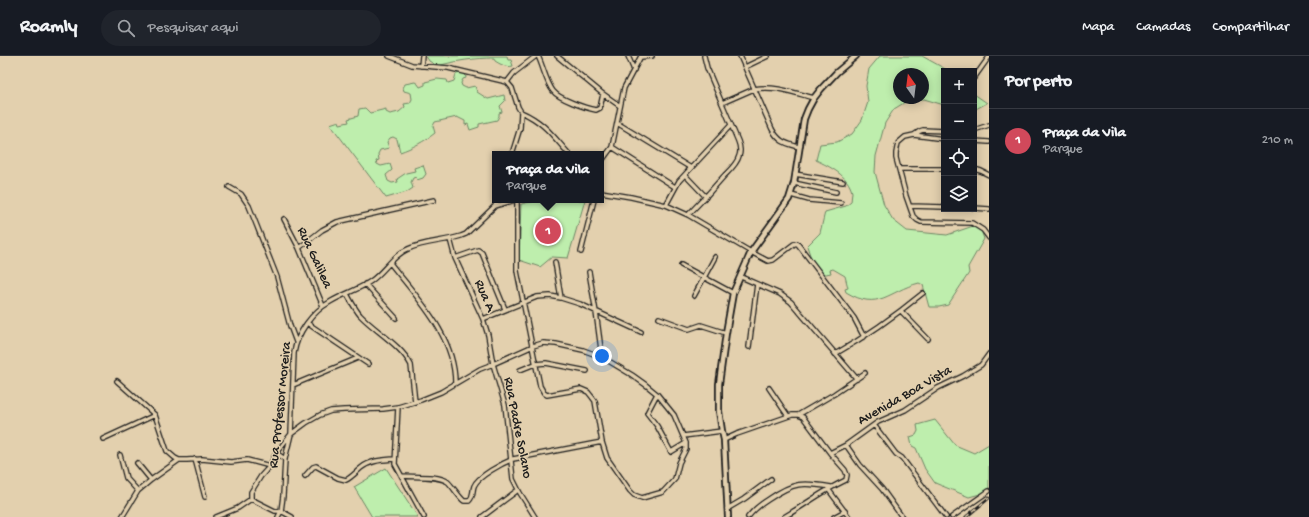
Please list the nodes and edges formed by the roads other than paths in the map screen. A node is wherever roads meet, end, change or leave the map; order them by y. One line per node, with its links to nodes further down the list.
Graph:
1 (389, 56): 13 (street)
2 (422, 56): 13 (street)
3 (537, 56): 17 (street); 19 (street)
4 (557, 56): 19 (street)
5 (628, 56): 15 (street)
6 (652, 56): 11 (street)
7 (704, 56): 21 (street)
8 (740, 56): 14 (street)
9 (768, 56): 14 (street)
10 (856, 56): 20 (street)
11 (641, 57): 15 (street)
12 (989, 57): 16 (street)
13 (421, 66): 17 (street)
14 (745, 67): 18 (street)
15 (634, 70): 22 (street)
16 (977, 74)
17 (507, 82): 23 (street)
18 (754, 89): 20 (street); 21 (street); 34 (street)
19 (603, 94): 22 (street)
20 (814, 98): 34 (street)
21 (722, 103): 25 (street)
22 (620, 106): 24 (street)
23 (521, 112): 35 (street); 36 (street)
24 (617, 123): 33 (street); 38 (street)
25 (731, 125): 38 (street); 52 (street)
26 (989, 125): 27 (street)
27 (977, 129)
28 (941, 131): 29 (street)
29 (914, 135): 30 (street); 39 (street)
30 (941, 140)
31 (977, 140): 32 (street)
32 (989, 142)
33 (612, 147): 37 (street); 48 (street)
34 (799, 147): 42 (street)
35 (513, 151)
36 (566, 151)
37 (604, 158)
38 (691, 168): 43 (street)
39 (899, 169): 40 (street); 61 (street)
40 (941, 169)
41 (977, 170): 44 (street)
42 (795, 174): 45 (street); 46 (street)
43 (685, 175): 48 (street); 52 (street)
44 (989, 176)
45 (843, 182)
46 (794, 183): 49 (street); 51 (street)
47 (229, 187): 100 (street)
48 (675, 187): 59 (street)
49 (836, 192)
50 (604, 193): 59 (street)
51 (791, 195): 58 (street); 71 (street)
52 (706, 197): 65 (street)
53 (434, 200): 69 (street)
54 (496, 203): 60 (street)
55 (506, 203): 60 (street, Rua Professor Moreira)
56 (516, 203): 87 (street)
57 (593, 203): 70 (street)
58 (841, 203)
59 (666, 205): 65 (street)
60 (495, 206): 68 (street, Rua Professor Moreira)
61 (910, 206): 62 (street); 67 (street)
62 (941, 207)
63 (977, 208): 64 (street)
64 (989, 209)
65 (688, 215): 71 (street)
66 (284, 219): 69 (street, Rua Galilea)
67 (989, 238)
68 (450, 239): 73 (street, Rua A); 75 (street, Rua Professor Moreira)
69 (299, 248): 88 (street, Rua Galilea)
70 (582, 252)
71 (751, 252): 78 (street); 98 (street)
72 (715, 257): 79 (street)
73 (455, 258): 89 (street); 94 (street, Rua A)
74 (555, 262): 86 (street)
75 (390, 263): 80 (street, Rua Professor Moreira); 115 (street)
76 (681, 265): 79 (street)
77 (589, 272): 91 (street)
78 (741, 277): 81 (street); 82 (street)
79 (705, 278): 82 (street); 85 (street)
80 (365, 284): 84 (street, Rua Professor Moreira); 92 (street)
81 (757, 284): 102 (street); 103 (street)
82 (733, 293): 97 (street)
83 (923, 293): 90 (street)
84 (347, 294): 88 (street, Rua Professor Moreira); 119 (street)
85 (694, 296)
86 (562, 298): 87 (street); 91 (street)
87 (522, 302): 89 (street); 101 (street)
88 (323, 306): 95 (street, Rua Professor Moreira)
89 (505, 309): 94 (street)
90 (901, 311): 98 (street); 99 (street)
91 (596, 312): 96 (street); 105 (street)
92 (396, 318)
93 (659, 318): 97 (street)
94 (483, 319): 108 (street, Rua A)
95 (307, 323): 100 (street, Rua Professor Moreira); 106 (street)
96 (641, 332)
97 (726, 333): 125 (street)
98 (864, 337): 103 (street)
99 (928, 338)
100 (296, 342): 116 (street, Rua Professor Moreira)
101 (533, 346): 105 (street); 108 (street); 109 (street)
102 (749, 348)
103 (835, 354): 113 (street)
104 (989, 354): 124 (street, Avenida Boa Vista)
105 (602, 357): 118 (street)
106 (358, 358): 107 (street); 116 (street)
107 (368, 364)
108 (493, 364): 115 (street, Rua Padre Solano); 140 (street, Rua Padre Solano)
109 (535, 364): 110 (street); 111 (street); 130 (street)
110 (520, 370)
111 (587, 371)
112 (865, 373): 113 (street)
113 (857, 379): 122 (street)
114 (117, 381): 121 (street)
115 (455, 383): 119 (street, Rua Padre Solano)
116 (293, 385): 126 (street, Rua Professor Moreira)
117 (768, 388): 123 (street)
118 (656, 394): 127 (street); 131 (street)
119 (415, 402): 120 (street, Rua Padre Solano)
120 (398, 407): 126 (street, Rua Padre Solano); 138 (street)
121 (155, 415): 128 (street); 139 (street)
122 (798, 415): 123 (street); 134 (street)
123 (788, 416): 129 (street)
124 (874, 425): 132 (street, Avenida Boa Vista); 169 (street)
125 (722, 431): 127 (street); 129 (street)
126 (292, 434): 133 (street, Rua Padre Solano); 137 (street, Rua Professor Moreira)
127 (683, 436): 131 (street)
128 (103, 439)
129 (724, 440): 153 (street)
130 (602, 442): 131 (street); 140 (street)
131 (686, 443)
132 (846, 445): 134 (street, Avenida Boa Vista); 168 (street)
133 (276, 453): 137 (street); 142 (street, Rua Padre Solano)
134 (830, 453): 147 (street)
135 (120, 455): 149 (street)
136 (195, 459): 139 (street); 142 (street); 151 (street)
137 (286, 459): 154 (street, Rua Professor Moreira)
138 (395, 459): 143 (street); 144 (street)
139 (179, 460): 146 (street)
140 (510, 460): 144 (street); 148 (street, Rua Padre Solano)
141 (137, 463): 146 (street)
142 (270, 466): 152 (street, Rua Padre Solano)
143 (305, 476)
144 (402, 476): 160 (street)
145 (771, 479): 153 (street)
146 (151, 480): 149 (street)
147 (830, 488): 155 (street); 164 (street); 165 (street)
148 (518, 490): 161 (street); 162 (street, Rua Padre Solano)
149 (138, 491): 156 (street)
150 (989, 491): 170 (street)
151 (205, 497)
152 (251, 499): 154 (street); 157 (street)
153 (727, 509): 163 (street)
154 (281, 511): 158 (street, Rua Professor Moreira); 159 (street)
155 (845, 511): 166 (street); 167 (street)
156 (122, 517)
157 (216, 517)
158 (278, 517)
159 (292, 517)
160 (424, 517)
161 (482, 517)
162 (535, 517)
163 (728, 517)
164 (748, 517)
165 (784, 517)
166 (834, 517)
167 (849, 517)
168 (902, 517)
169 (946, 517)
170 (952, 517)

